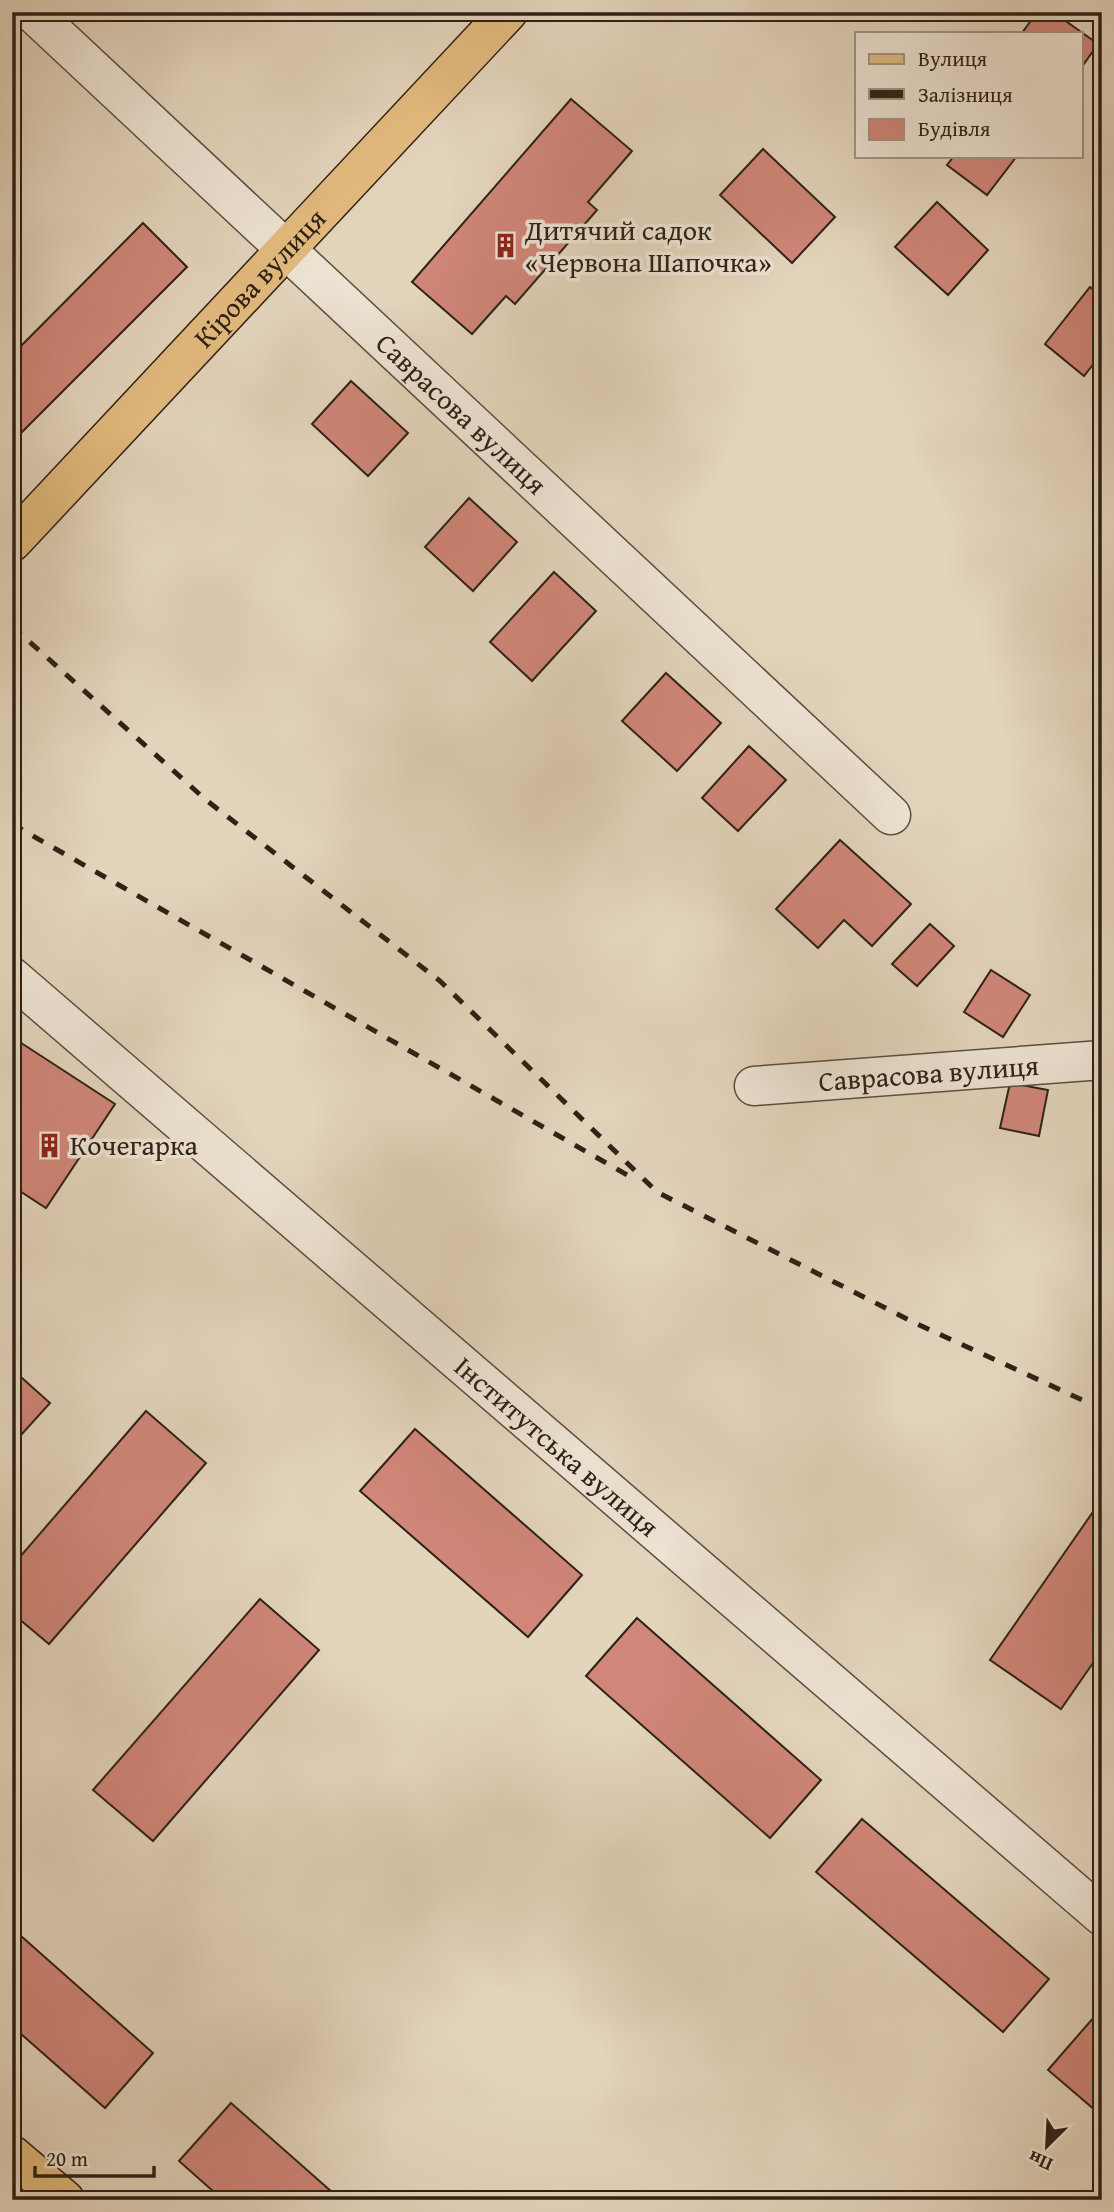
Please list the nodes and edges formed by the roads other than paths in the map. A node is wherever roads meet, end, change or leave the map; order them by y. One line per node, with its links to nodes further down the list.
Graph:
1 (32, 12): 3 (street, Саврасова вулиця)
2 (508, 12): 3 (main road, Кірова вулиця)
3 (285, 249): 4 (main road, Кірова вулиця); 5 (street, Саврасова вулиця)
4 (12, 542)
5 (891, 815)
6 (12, 977): 9 (street, Інститутська вулиця)
7 (1102, 1060): 8 (street, Саврасова вулиця)
8 (754, 1086)
9 (1102, 1916)
10 (12, 2155): 11 (main road)
11 (65, 2200)

